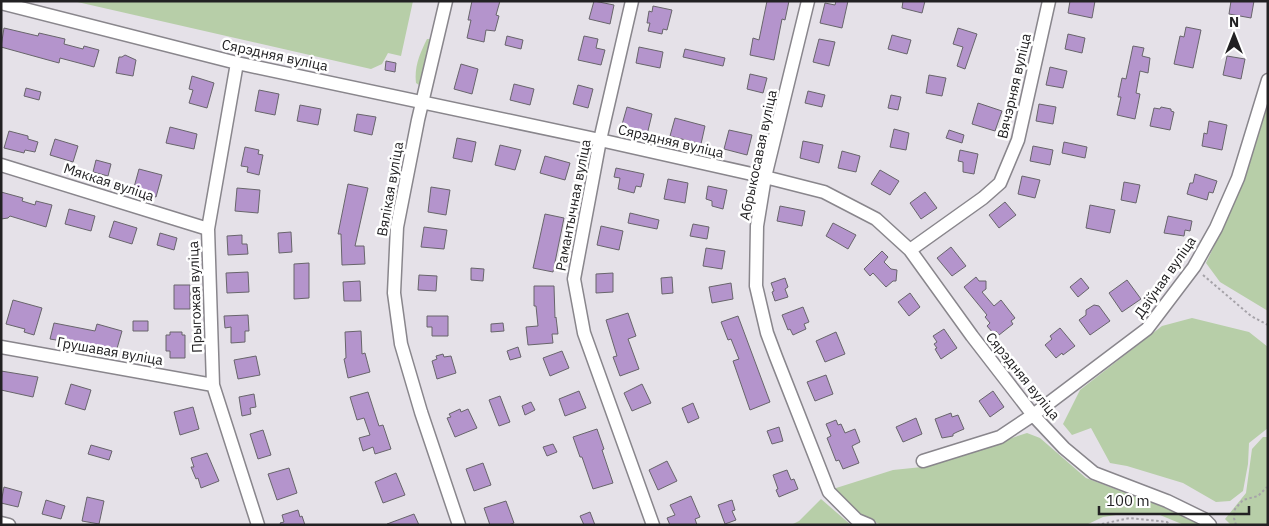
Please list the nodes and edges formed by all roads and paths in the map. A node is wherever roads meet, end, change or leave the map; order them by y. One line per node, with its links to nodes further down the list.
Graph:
1 (446, 1): 8 (street, Вялікая вуліца)
2 (632, 1): 9 (street, Рамантычная вуліца)
3 (808, 1): 11 (street, Абрыкосавая вуліца)
4 (1049, 1): 13 (street, Вячэрняя вуліца)
5 (1, 3): 6 (street, Сярэдняя вуліца)
6 (237, 63): 8 (street, Сярэдняя вуліца); 12 (street, Прыгожая вуліца)
7 (1268, 80): 14 (street, Дзіўная вуліца)
8 (423, 102): 9 (street, Сярэдняя вуліца); 25 (street, Вялікая вуліца)
9 (600, 140): 11 (street, Сярэдняя вуліца); 26 (street, Рамантычная вуліца)
10 (1, 165): 12 (street, Мяккая вуліца)
11 (765, 177): 13 (street, Сярэдняя вуліца); 27 (street, Абрыкосавая вуліца)
12 (208, 229): 17 (street, Прыгожая вуліца)
13 (910, 250): 18 (street, Сярэдняя вуліца)
14 (1194, 267): 15 (path); 18 (street, Дзіўная вуліца)
15 (1268, 325)
16 (1, 347): 17 (street, Грушавая вуліца)
17 (213, 385): 24 (street, Прыгожая вуліца)
18 (1033, 415): 19 (street, Дзіўная вуліца); 30 (street, Сярэдняя вуліца)
19 (923, 461)
20 (1267, 485): 21 (path); 31 (path)
21 (1268, 490)
22 (1, 523): 23 (street)
23 (9, 525)
24 (258, 525)
25 (460, 525)
26 (653, 525)
27 (869, 525)
28 (1097, 525): 29 (path)
29 (1171, 525)
30 (1210, 525)
31 (1236, 525)

